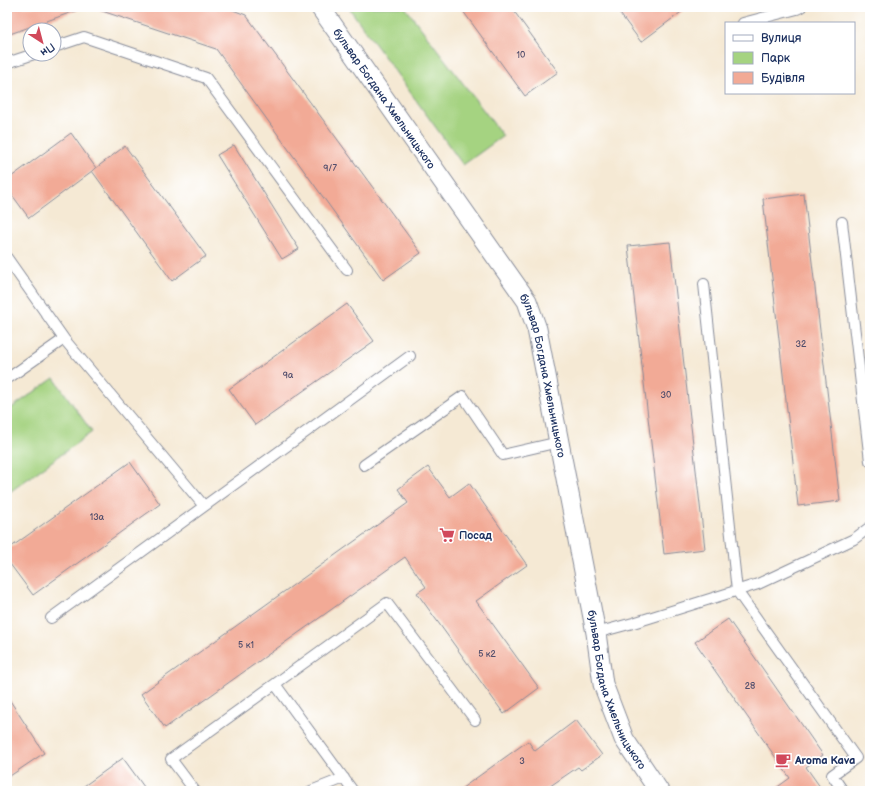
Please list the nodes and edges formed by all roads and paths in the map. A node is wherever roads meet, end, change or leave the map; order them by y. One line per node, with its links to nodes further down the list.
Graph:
1 (320, 7): 14 (street, бульвар Богдана Хмельницького)
2 (801, 7): 3 (lane)
3 (747, 22)
4 (62, 45): 9 (lane)
5 (22, 58): 6 (lane)
6 (7, 63)
7 (842, 222): 15 (lane)
8 (7, 258): 11 (lane)
9 (347, 270)
10 (704, 284): 19 (lane)
11 (64, 339): 13 (lane); 17 (lane)
12 (410, 356): 17 (lane)
13 (7, 379)
14 (559, 442): 16 (lane); 21 (street, бульвар Богдана Хмельницького)
15 (870, 461)
16 (364, 465)
17 (204, 506): 20 (lane)
18 (870, 527): 19 (lane)
19 (737, 591): 21 (lane); 29 (lane)
20 (52, 618)
21 (596, 633): 28 (street, бульвар Богдана Хмельницького)
22 (275, 684): 23 (lane); 24 (lane); 25 (lane)
23 (474, 720)
24 (344, 778): 26 (lane); 27 (lane)
25 (195, 791)
26 (311, 791)
27 (353, 791)
28 (659, 791)
29 (843, 791)

